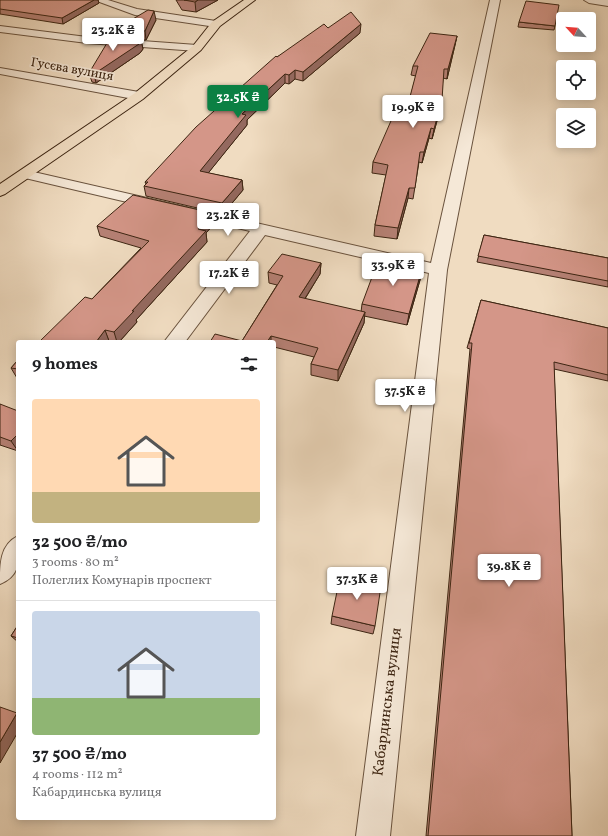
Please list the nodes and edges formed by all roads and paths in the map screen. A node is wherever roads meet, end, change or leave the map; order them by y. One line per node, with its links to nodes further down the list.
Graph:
1 (99, 0): 6 (street)
2 (250, 0): 6 (main road)
3 (496, 0): 14 (street, Кабардинська вулиця)
4 (589, 0): 5 (street)
5 (608, 2)
6 (216, 24): 8 (main road)
7 (0, 29): 8 (street)
8 (197, 48): 10 (main road)
9 (0, 71): 10 (street, Гусєва вулиця)
10 (139, 96): 11 (main road)
11 (25, 174): 12 (main road); 13 (street)
12 (0, 191)
13 (260, 230): 14 (street); 15 (street)
14 (438, 270): 18 (street, Кабардинська вулиця)
15 (176, 340)
16 (16, 551): 17 (street)
17 (0, 572)
18 (372, 836)

